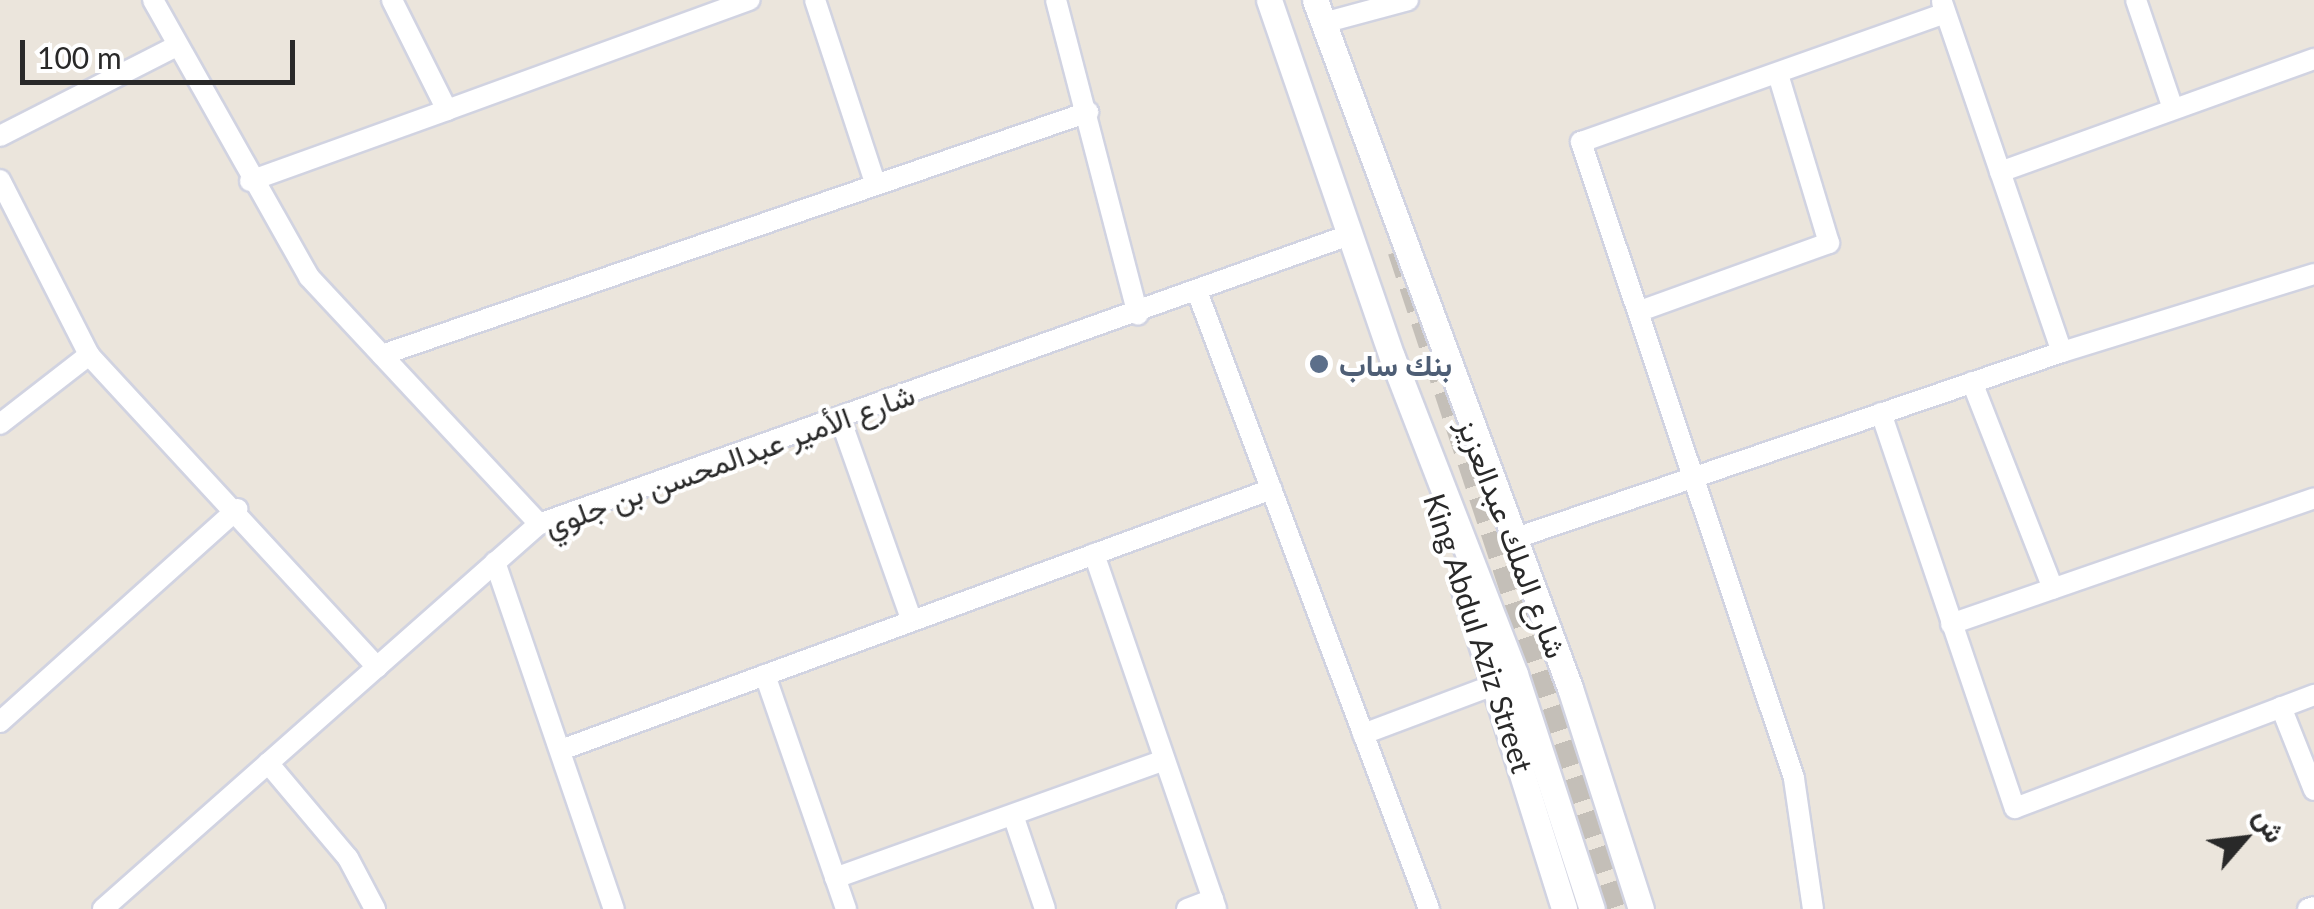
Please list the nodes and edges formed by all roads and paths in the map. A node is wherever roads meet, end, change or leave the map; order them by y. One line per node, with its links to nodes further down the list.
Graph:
1 (153, 0): 11 (street)
2 (392, 0): 15 (street)
3 (750, 0): 15 (street)
4 (815, 0): 21 (street)
5 (1056, 0): 16 (street)
6 (1269, 0): 22 (street, شارع الملك عبدالعزيز)
7 (1408, 0): 10 (street)
8 (2136, 0): 14 (street)
9 (1943, 6): 13 (street); 18 (street)
10 (1319, 11): 40 (street, شارع الملك عبدالعزيز)
11 (178, 46): 17 (street); 20 (street)
12 (2314, 59): 14 (street)
13 (1778, 77): 25 (street); 25 (street)
14 (2172, 106): 18 (street)
15 (447, 110): 20 (street)
16 (1088, 112): 21 (street); 26 (street)
17 (0, 136)
18 (2000, 172): 27 (street)
19 (0, 180): 29 (street)
20 (250, 181): 28 (street)
21 (875, 183): 28 (street)
22 (1352, 234): 24 (street, شارع الأمير عبدالمحسن بن جلوي); 30 (street, شارع الملك عبدالعزيز)
23 (2314, 274): 27 (street)
24 (1198, 294): 26 (street, شارع الأمير عبدالمحسن بن جلوي); 36 (street)
25 (1640, 311): 35 (street)
26 (1138, 314): 33 (street, شارع الأمير عبدالمحسن بن جلوي)
27 (2062, 352): 31 (street)
28 (382, 354): 39 (street)
29 (89, 355): 34 (street); 38 (street)
30 (1392, 357): 48 (street, King Abdul Aziz Street); 68 (street, شارع الملك عبدالعزيز)
31 (1972, 382): 32 (street); 43 (street)
32 (1881, 413): 35 (street); 45 (street)
33 (840, 418): 39 (street, شارع الأمير عبدالمحسن بن جلوي); 44 (street)
34 (0, 424)
35 (1690, 477): 40 (street); 70 (street)
36 (1272, 489): 41 (street); 52 (street)
37 (2314, 498): 43 (street)
38 (237, 509): 46 (street); 51 (street)
39 (539, 524): 42 (street, شارع الأمير عبدالمحسن بن جلوي)
40 (1514, 539): 69 (street, شارع الملك عبدالعزيز)
41 (1094, 554): 44 (street); 54 (street)
42 (496, 562): 46 (street, شارع الأمير عبدالمحسن بن جلوي); 53 (street)
43 (2053, 589): 45 (street)
44 (912, 622): 47 (street)
45 (1951, 624): 50 (street)
46 (377, 667): 55 (street, شارع الأمير عبدالمحسن بن جلوي)
47 (765, 675): 53 (street); 58 (street)
48 (1496, 684): 52 (street); 67 (street, King Abdul Aziz Street)
49 (2314, 695): 50 (street)
50 (2281, 708): 56 (street)
51 (0, 722)
52 (1363, 734): 66 (street)
53 (561, 750): 62 (street)
54 (1165, 760): 57 (street); 59 (street)
55 (268, 763): 60 (street, شارع الأمير عبدالمحسن بن جلوي); 61 (street)
56 (2314, 790)
57 (1013, 815): 58 (street); 64 (street)
58 (835, 878): 63 (street)
59 (1215, 904): 65 (street)
60 (103, 909)
61 (375, 909)
62 (614, 909)
63 (846, 909)
64 (1045, 909)
65 (1188, 909)
66 (1429, 909)
67 (1564, 909)
68 (1592, 909)
69 (1641, 909)
70 (1814, 909)

